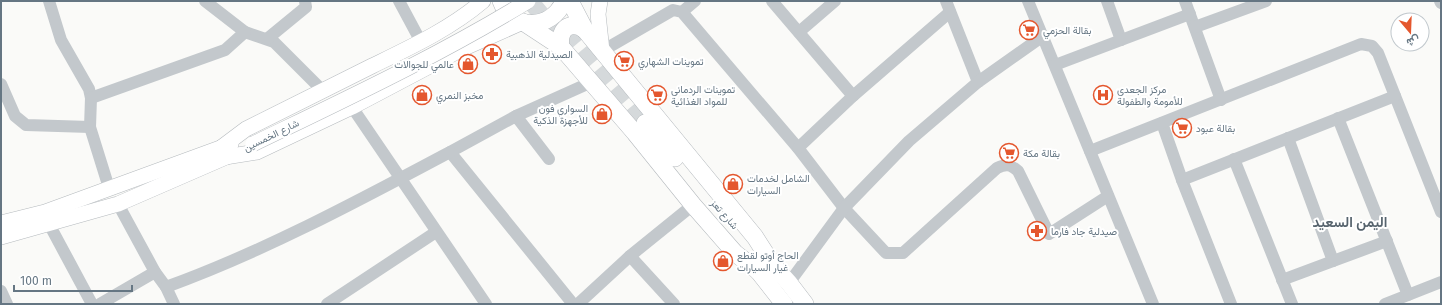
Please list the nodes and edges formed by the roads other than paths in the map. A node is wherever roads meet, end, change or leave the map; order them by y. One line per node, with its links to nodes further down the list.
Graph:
1 (49, 1): 43 (street)
2 (205, 1): 27 (street)
3 (305, 1): 30 (street)
4 (399, 1): 32 (street)
5 (466, 1): 24 (main road)
6 (483, 1): 24 (main road)
7 (501, 1): 23 (highway)
8 (512, 1): 52 (main road, شارع الخمسين)
9 (528, 1): 52 (main road, شارع الخمسين, bridge)
10 (564, 1): 23 (highway)
11 (570, 1): 26 (highway)
12 (600, 1): 35 (main road)
13 (695, 1): 21 (street)
14 (772, 1): 28 (street)
15 (835, 1): 28 (street)
16 (1028, 1): 29 (street)
17 (1107, 1): 31 (street)
18 (1185, 1): 22 (street)
19 (1266, 1): 25 (street)
20 (948, 6): 38 (street); 41 (street)
21 (682, 12): 35 (street); 53 (street)
22 (1190, 14): 25 (street); 31 (street)
23 (523, 22): 33 (highway); 34 (main road)
24 (450, 26): 32 (main road); 34 (main road)
25 (1195, 27): 44 (street)
26 (585, 30): 33 (highway); 35 (highway)
27 (245, 32): 30 (street); 43 (street)
28 (798, 32): 41 (street)
29 (1043, 36): 36 (street); 38 (street)
30 (267, 39): 40 (street)
31 (1121, 40): 36 (street)
32 (421, 42): 40 (main road)
33 (561, 47): 37 (highway)
34 (460, 50): 45 (main road)
35 (602, 51): 74 (highway)
36 (1054, 65): 54 (street)
37 (590, 81): 46 (street); 64 (highway)
38 (978, 82): 65 (street)
39 (1, 84): 50 (street)
40 (323, 90): 55 (main road)
41 (853, 96): 53 (street)
42 (1395, 96): 44 (street); 47 (street); 66 (street)
43 (91, 98): 50 (street)
44 (1222, 100): 48 (street)
45 (352, 107): 55 (main road); 59 (street)
46 (516, 116): 56 (street); 57 (street)
47 (1338, 118): 51 (street); 71 (street)
48 (1162, 123): 54 (street); 60 (street)
49 (642, 126): 74 (highway, شارع تعز)
50 (90, 127): 61 (street)
51 (1288, 138): 58 (street); 73 (street)
52 (251, 140): 55 (main road, شارع الخمسين)
53 (798, 148): 65 (street)
54 (1090, 151): 62 (street)
55 (224, 152): 61 (main road, شارع الخمسين); 63 (main road, شارع الخمسين)
56 (450, 152): 59 (street); 88 (street)
57 (548, 159)
58 (1234, 159): 60 (street); 76 (street)
59 (401, 178): 69 (street); 79 (street)
60 (1182, 180): 94 (street)
61 (110, 188): 67 (main road, شارع الخمسين)
62 (1108, 196): 65 (street); 93 (street)
63 (118, 204): 68 (main road, شارع الخمسين); 75 (street)
64 (693, 205): 72 (street); 74 (highway)
65 (844, 208): 78 (street)
66 (1441, 212)
67 (1, 223)
68 (49, 224): 70 (main road, شارع الخمسين); 83 (street)
69 (436, 232): 86 (street); 87 (street)
70 (1, 237)
71 (1387, 241): 73 (street); 81 (street)
72 (630, 256): 89 (street); 90 (street)
73 (1333, 261): 76 (street)
74 (764, 266): 78 (highway, شارع تعز); 91 (highway, شارع تعز)
75 (155, 272): 79 (street); 84 (street)
76 (1282, 280): 95 (street)
77 (1441, 282): 81 (street)
78 (789, 283): 92 (highway, شارع تعز)
79 (166, 287): 85 (street)
80 (1, 291): 82 (street)
81 (1408, 295): 96 (street)
82 (7, 304)
83 (92, 304)
84 (100, 304)
85 (174, 304)
86 (327, 304)
87 (486, 304)
88 (573, 304)
89 (578, 304)
90 (674, 304)
91 (784, 304)
92 (805, 304)
93 (1153, 304)
94 (1231, 304)
95 (1292, 304)
96 (1385, 304)

